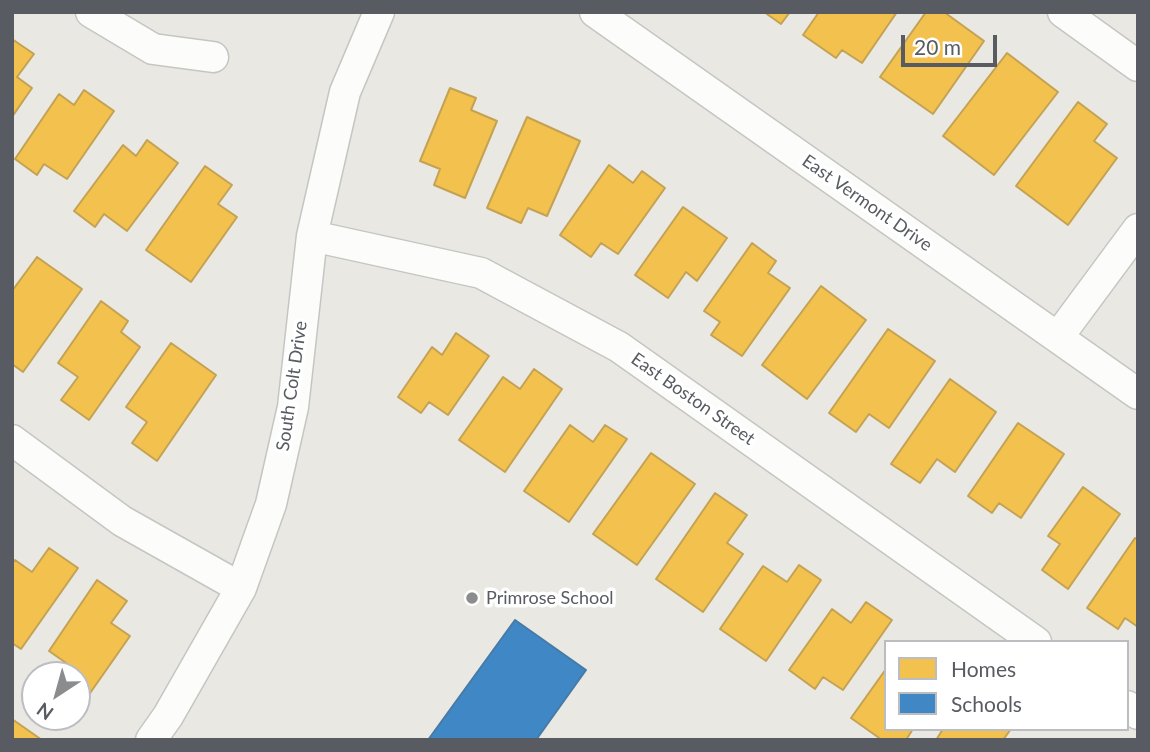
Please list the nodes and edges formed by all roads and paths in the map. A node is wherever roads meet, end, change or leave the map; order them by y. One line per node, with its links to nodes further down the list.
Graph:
1 (91, 12): 5 (street)
2 (379, 12): 8 (street, South Colt Drive)
3 (595, 12): 9 (street, East Vermont Drive)
4 (1063, 12): 6 (street)
5 (213, 57)
6 (1138, 66)
7 (1138, 229): 9 (street)
8 (312, 236): 12 (street, South Colt Drive); 13 (street, East Boston Street)
9 (1058, 337): 10 (street, East Vermont Drive)
10 (1138, 394)
11 (12, 440): 12 (street)
12 (241, 588): 14 (street, South Colt Drive)
13 (1033, 640)
14 (151, 740)

